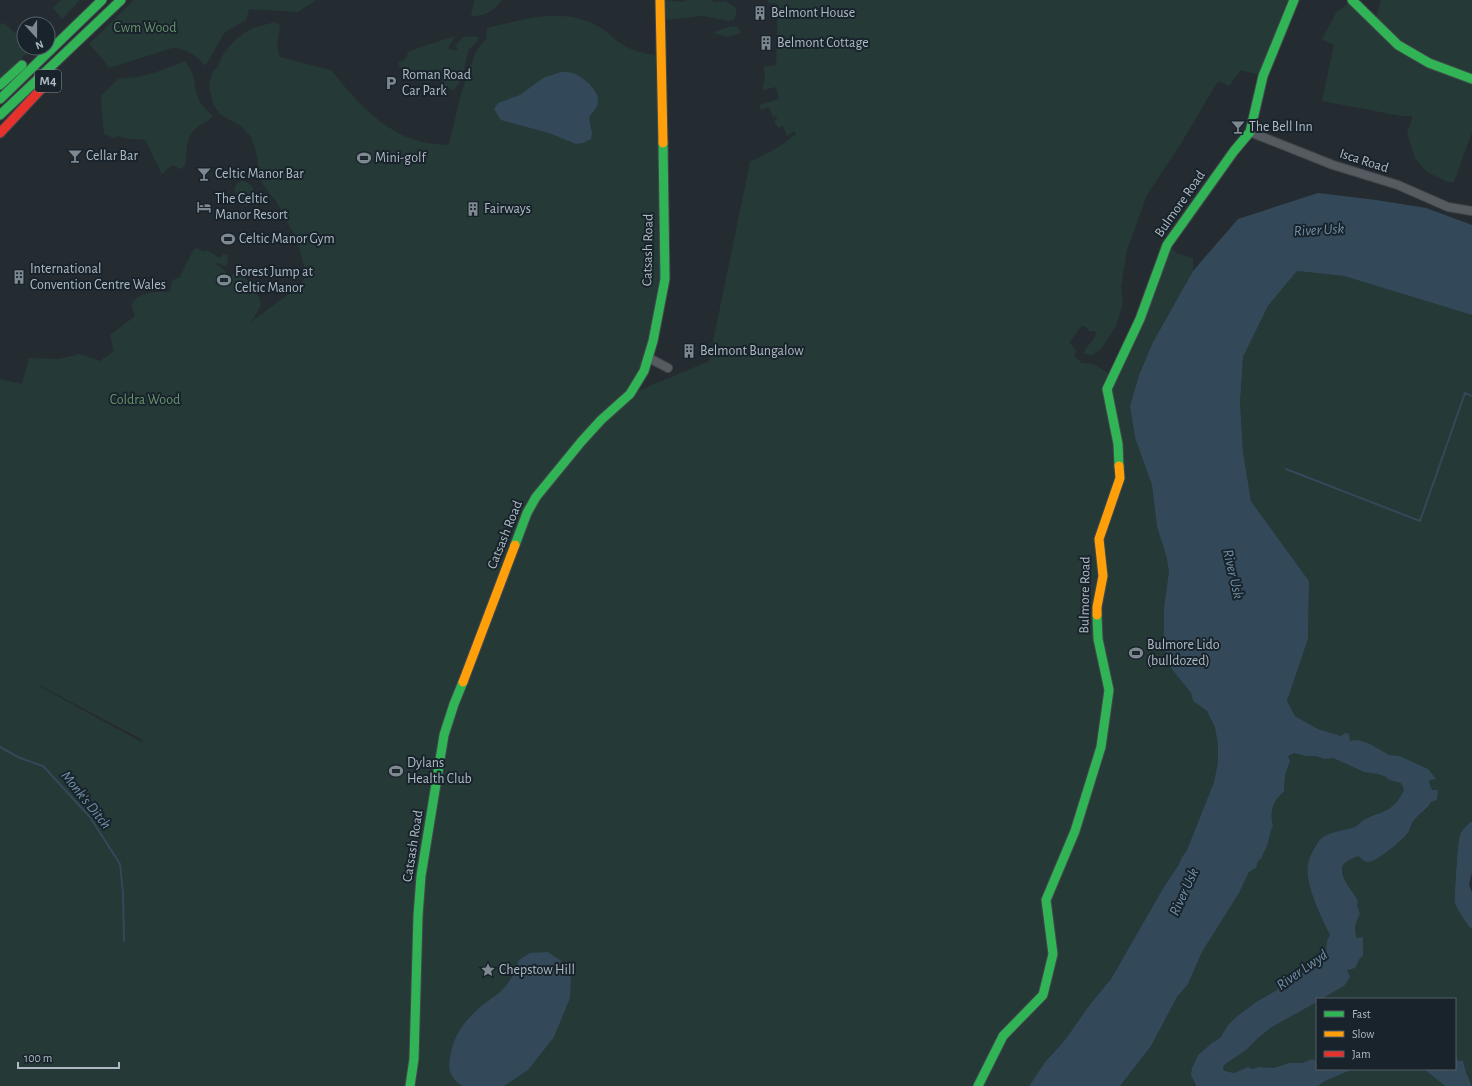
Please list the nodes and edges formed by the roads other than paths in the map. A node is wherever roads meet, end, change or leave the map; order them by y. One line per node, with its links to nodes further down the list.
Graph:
1 (90, 0): 8 (main road)
2 (102, 0): 9 (main road, M4)
3 (122, 0): 7 (main road, M4)
4 (660, 0): 21 (main road, Catsash Road)
5 (1294, 0): 18 (main road, Bulmore Road)
6 (1352, 0): 13 (main road)
7 (94, 27): 17 (main road, M4); 19 (main road, M4)
8 (56, 32)
9 (56, 45)
10 (31, 56): 14 (main road, M4)
11 (44, 56): 15 (main road, M4)
12 (45, 56): 16 (main road, M4)
13 (1472, 79)
14 (0, 85)
15 (0, 91)
16 (0, 99)
17 (0, 115)
18 (1250, 132): 20 (street, Isca Road); 24 (main road, Bulmore Road)
19 (0, 133)
20 (1472, 210)
21 (649, 358): 22 (street); 23 (main road, Catsash Road)
22 (668, 368)
23 (410, 1086)
24 (978, 1086)

